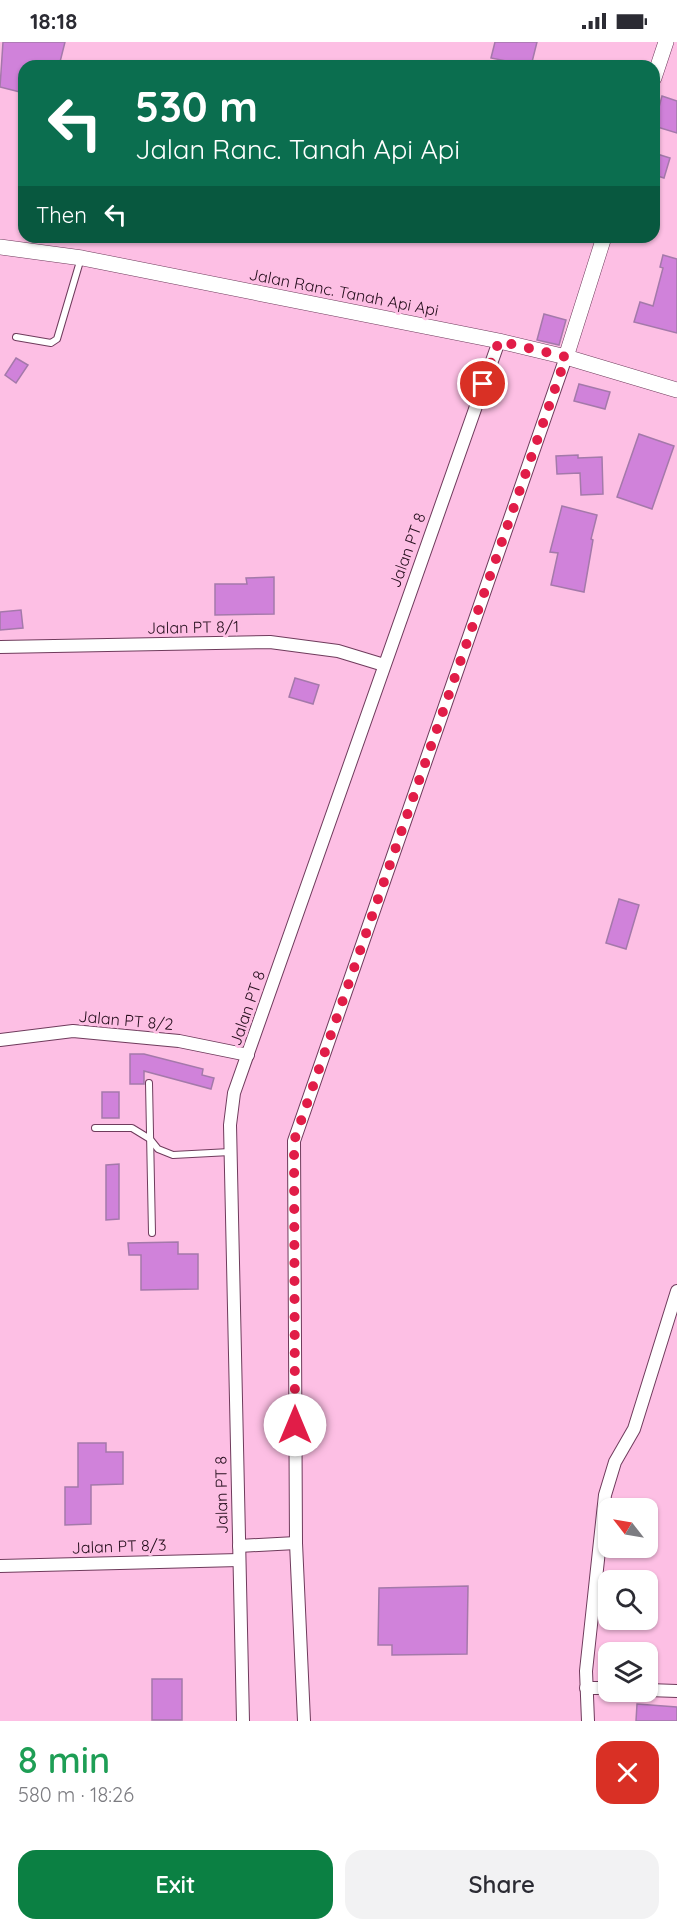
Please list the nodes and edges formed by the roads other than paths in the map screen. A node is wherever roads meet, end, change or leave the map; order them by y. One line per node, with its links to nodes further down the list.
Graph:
1 (666, 42): 2 (street)
2 (660, 60)
3 (602, 243): 8 (street)
4 (0, 247): 5 (street, Jalan Ranc. Tanah Api Api)
5 (82, 258): 6 (lane); 7 (street, Jalan Ranc. Tanah Api Api)
6 (16, 337)
7 (499, 341): 8 (street, Jalan Ranc. Tanah Api Api); 11 (street, Jalan PT 8)
8 (566, 357): 9 (street, Jalan Ranc. Tanah Api Api); 20 (street)
9 (677, 390)
10 (0, 647): 11 (street, Jalan PT 8/1)
11 (384, 665): 13 (street, Jalan PT 8)
12 (0, 1040): 13 (street, Jalan PT 8/2)
13 (248, 1055): 17 (street, Jalan PT 8)
14 (149, 1083): 16 (lane)
15 (94, 1128): 16 (lane)
16 (150, 1139): 17 (lane); 18 (lane)
17 (230, 1152): 21 (street, Jalan PT 8)
18 (152, 1233)
19 (677, 1291): 24 (street)
20 (296, 1543): 21 (street); 29 (street)
21 (239, 1546): 22 (street, Jalan PT 8)
22 (239, 1560): 23 (street, Jalan PT 8/3); 28 (street, Jalan PT 8)
23 (0, 1566)
24 (586, 1688): 25 (street); 30 (street)
25 (598, 1688)
26 (658, 1690): 27 (street)
27 (677, 1691)
28 (243, 1721)
29 (304, 1721)
30 (588, 1721)

